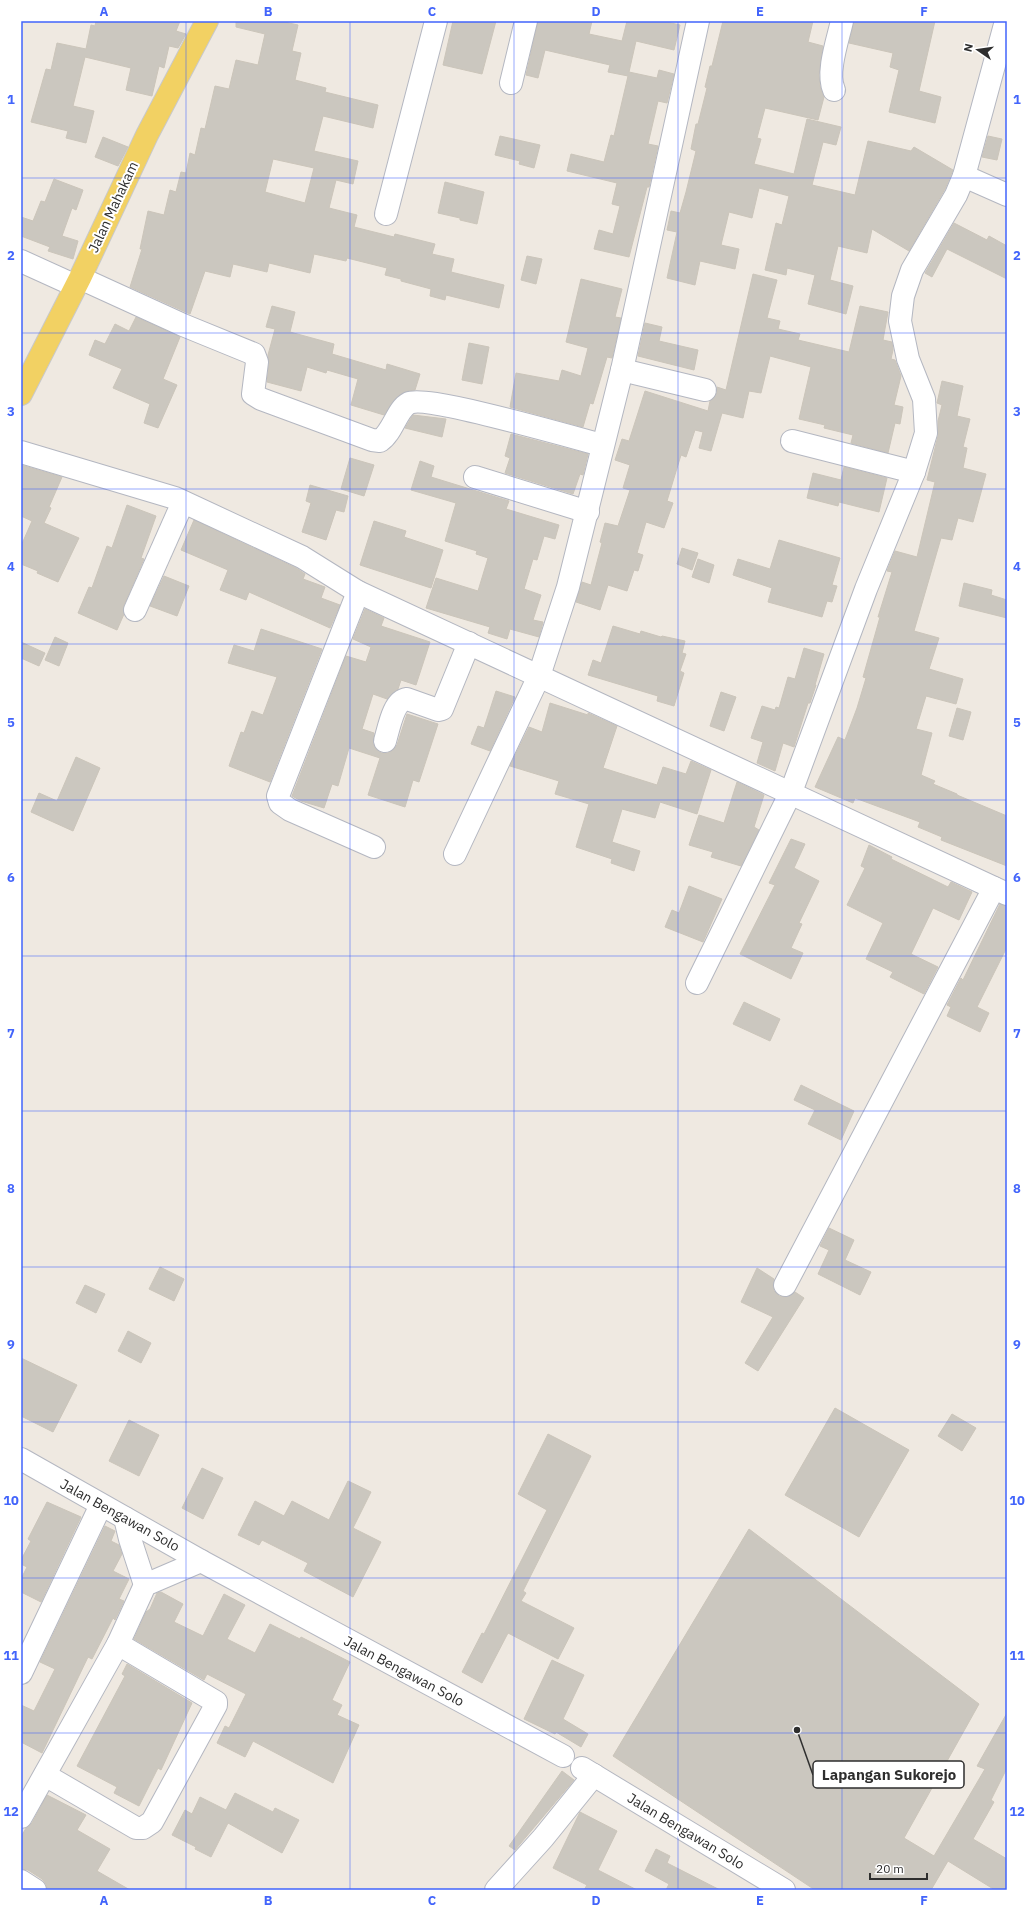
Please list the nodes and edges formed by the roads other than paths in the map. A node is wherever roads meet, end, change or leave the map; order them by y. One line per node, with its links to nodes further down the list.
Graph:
1 (207, 21): 12 (main road, Jalan Mahakam)
2 (436, 21): 10 (street)
3 (526, 21): 7 (street)
4 (698, 21): 13 (street)
5 (842, 21): 8 (street)
6 (1006, 21): 9 (street)
7 (511, 83)
8 (834, 90)
9 (986, 186): 19 (street)
10 (386, 214)
11 (21, 261): 12 (street)
12 (78, 282): 15 (main road, Jalan Mahakam); 17 (street)
13 (622, 370): 14 (street); 17 (street)
14 (705, 390)
15 (21, 394)
16 (792, 441): 19 (street)
17 (602, 445): 22 (street)
18 (21, 452): 21 (street)
19 (914, 472): 28 (street)
20 (475, 477): 22 (street)
21 (183, 502): 23 (street); 24 (street)
22 (588, 512): 26 (street)
23 (358, 592): 25 (street); 29 (street)
24 (135, 610)
25 (469, 643): 26 (street); 27 (street)
26 (539, 676): 28 (street); 30 (street)
27 (385, 741)
28 (791, 792): 31 (street); 32 (street)
29 (374, 847)
30 (455, 854)
31 (1000, 891): 33 (street)
32 (697, 983)
33 (784, 1285)
34 (21, 1459): 35 (street, Jalan Bengawan Solo)
35 (101, 1505): 36 (street, Jalan Bengawan Solo); 40 (street)
36 (125, 1518): 37 (street, Jalan Bengawan Solo); 38 (street)
37 (201, 1561): 38 (street); 41 (street, Jalan Bengawan Solo)
38 (145, 1585): 39 (street)
39 (118, 1644): 42 (street); 42 (street)
40 (21, 1673)
41 (588, 1772): 46 (street); 47 (street, Jalan Bengawan Solo)
42 (45, 1775): 43 (street)
43 (21, 1818)
44 (21, 1881): 45 (street)
45 (35, 1890)
46 (496, 1890)
47 (784, 1890)

